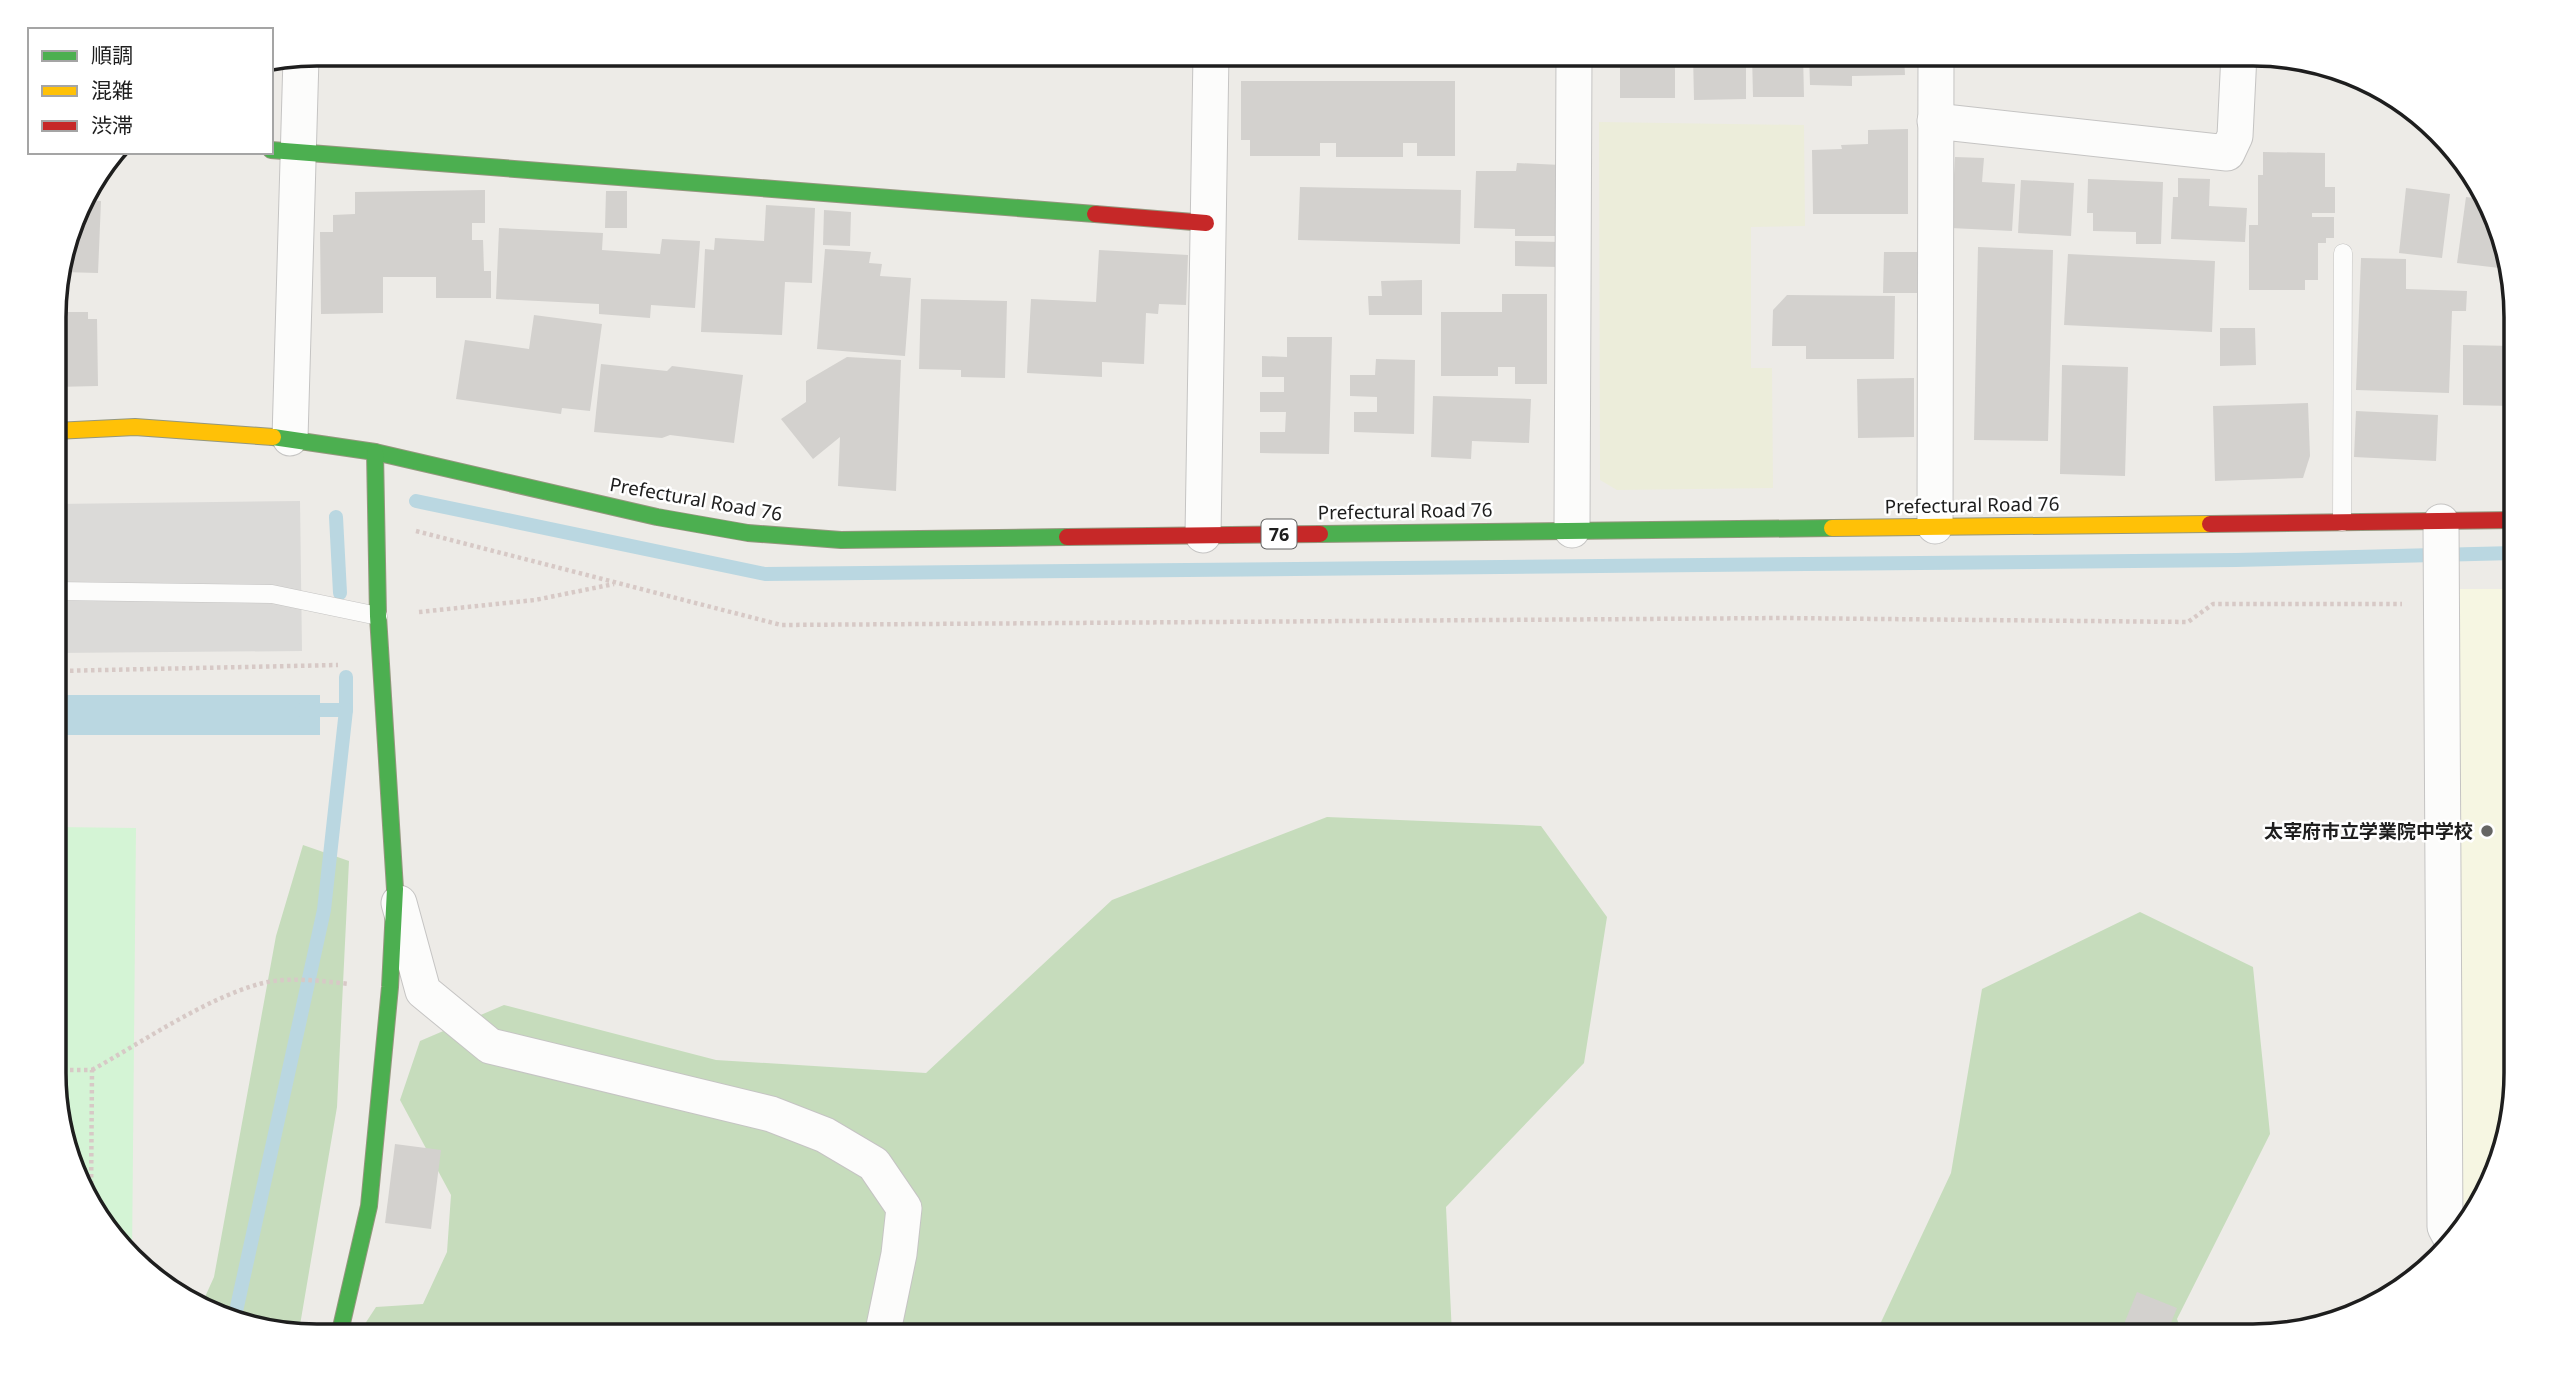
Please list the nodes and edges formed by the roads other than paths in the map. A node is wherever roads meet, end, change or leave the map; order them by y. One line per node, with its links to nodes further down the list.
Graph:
1 (1211, 66): 8 (street)
2 (1574, 66): 17 (street)
3 (1936, 66): 6 (street)
4 (2238, 66): 6 (street)
5 (299, 67): 7 (street)
6 (1935, 121): 15 (street)
7 (285, 150): 8 (main road); 11 (street)
8 (1206, 223): 18 (street)
9 (2343, 253): 14 (lane)
10 (66, 430): 11 (main road, Prefectural Road 76 / 76)
11 (290, 438): 12 (main road, Prefectural Road 76 / 76)
12 (375, 452): 18 (main road, Prefectural Road 76 / 76); 20 (main road)
13 (2504, 521): 16 (main road, Prefectural Road 76 / 76)
14 (2342, 522): 15 (main road, Prefectural Road 76 / 76); 16 (main road, Prefectural Road 76 / 76)
15 (1935, 526): 17 (main road, Prefectural Road 76 / 76)
16 (2440, 529): 22 (street)
17 (1572, 530): 18 (main road, Prefectural Road 76 / 76)
18 (1203, 535)
19 (66, 591): 20 (lane)
20 (378, 622): 21 (main road)
21 (395, 889): 23 (main road); 24 (street)
22 (2447, 1231)
23 (342, 1324)
24 (884, 1324)

